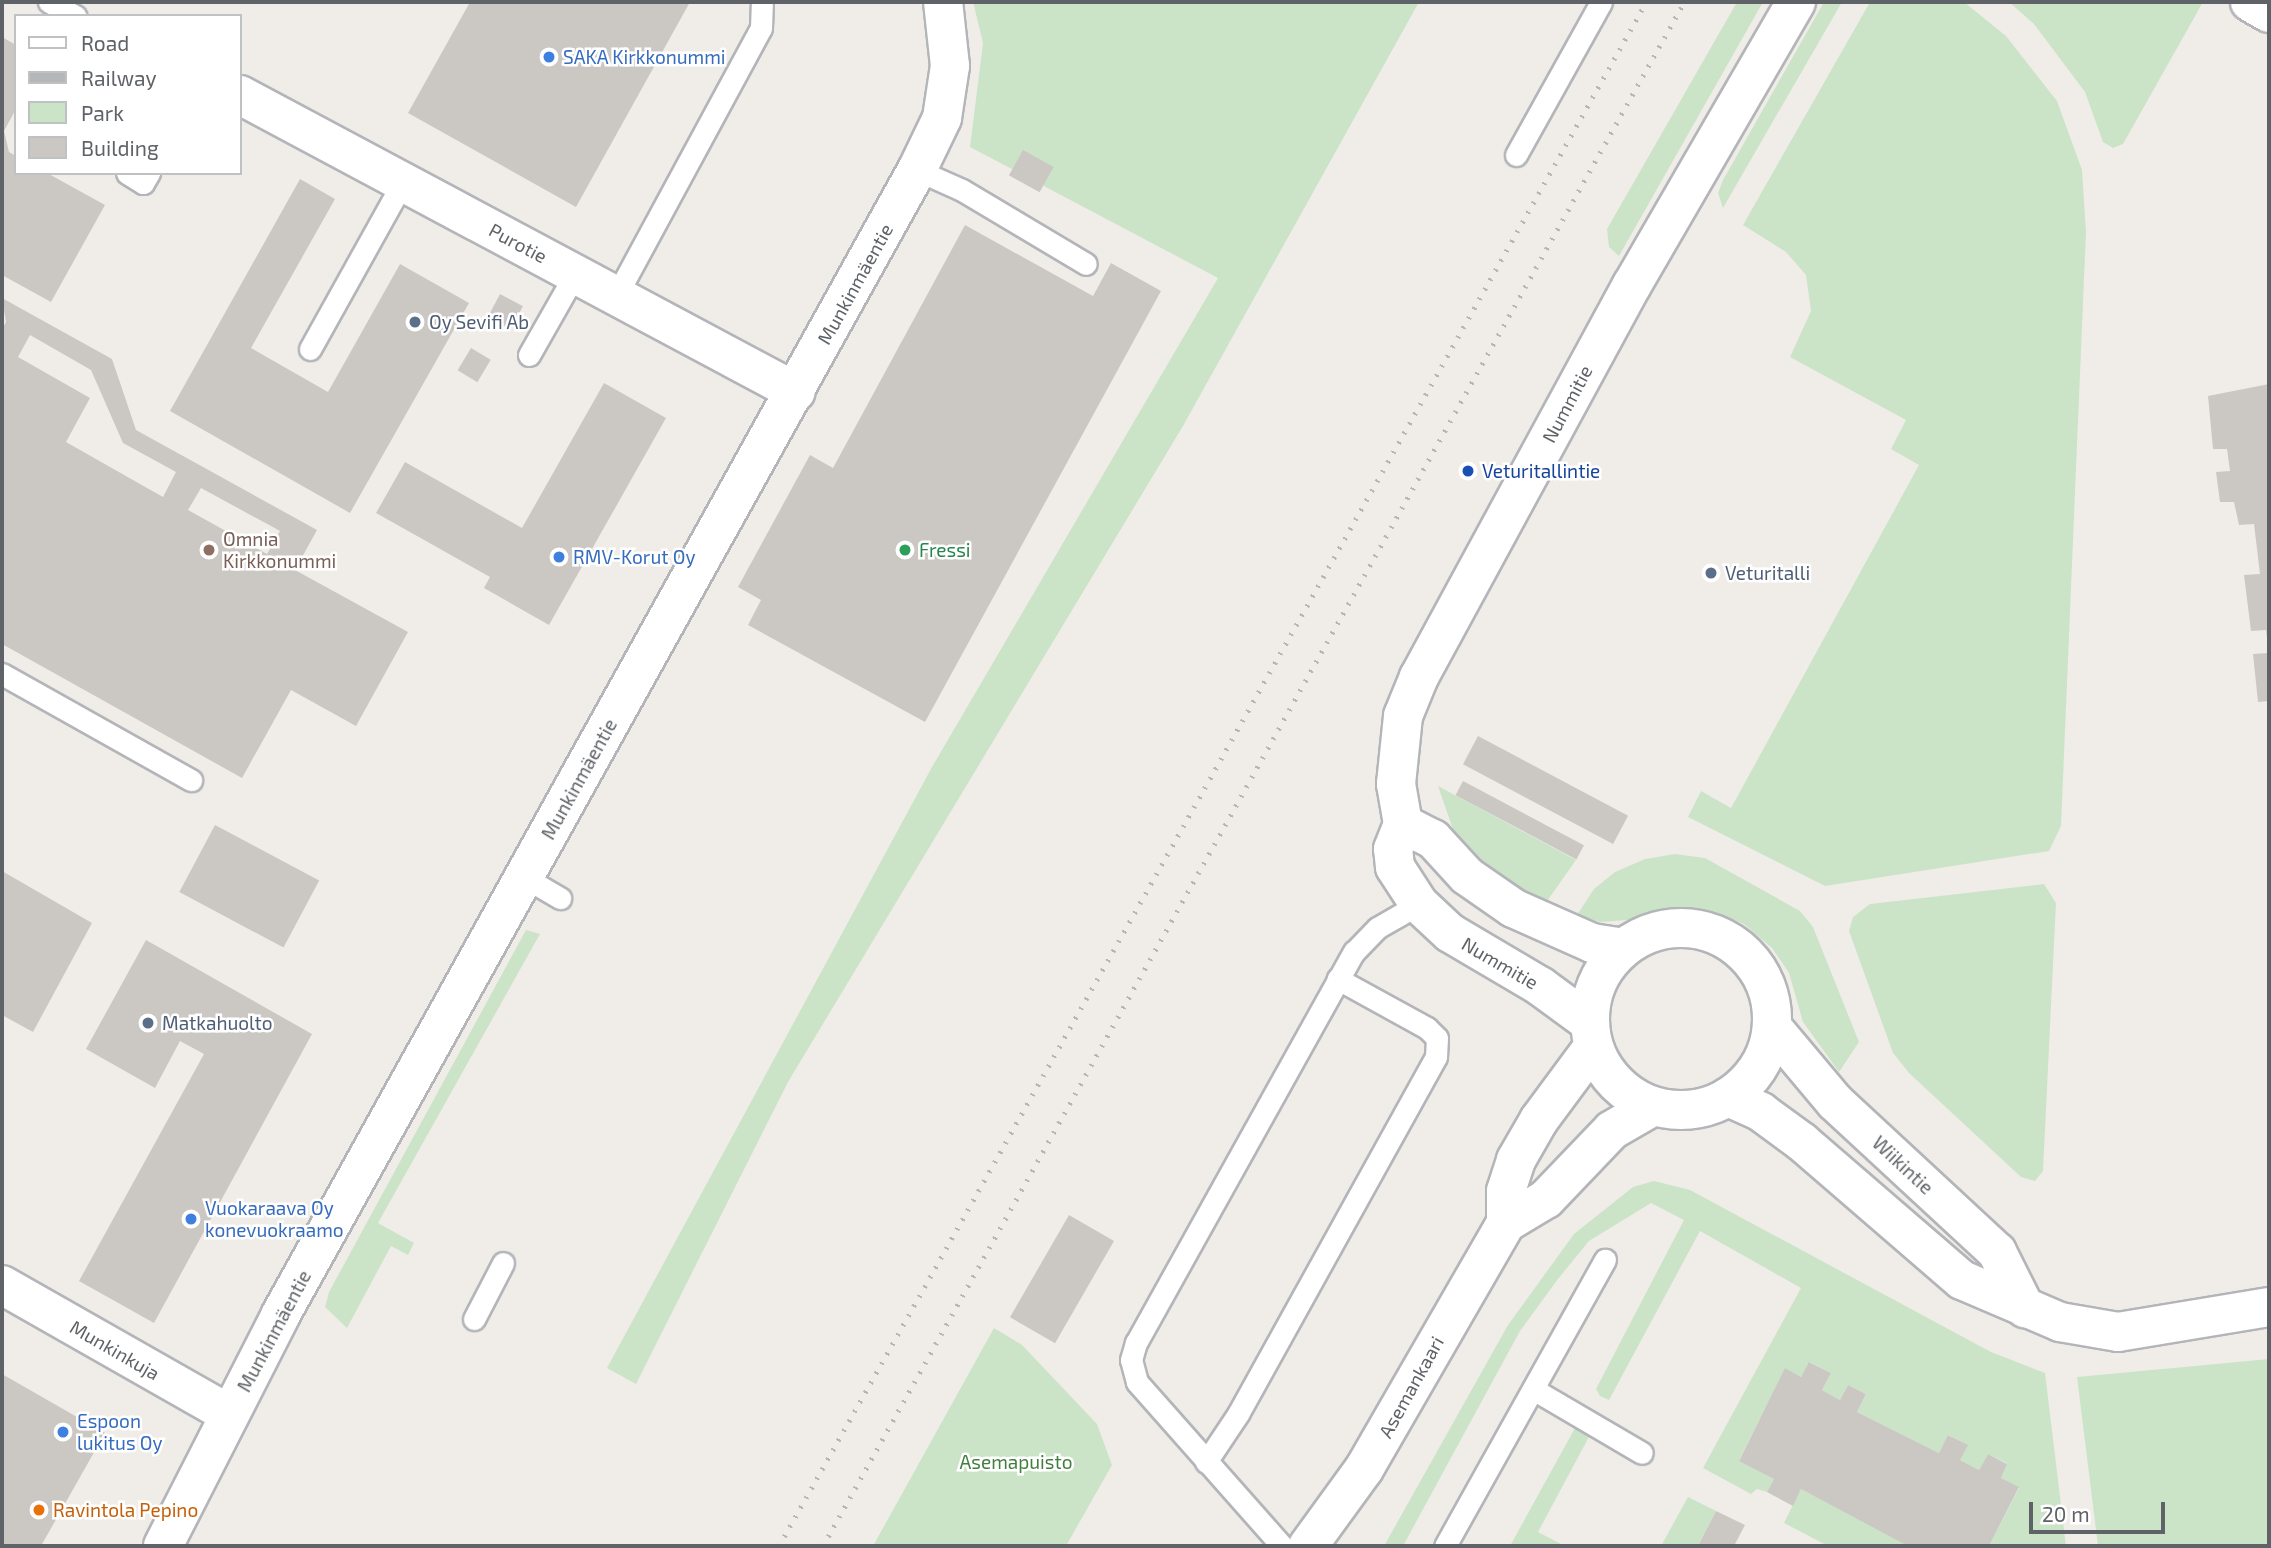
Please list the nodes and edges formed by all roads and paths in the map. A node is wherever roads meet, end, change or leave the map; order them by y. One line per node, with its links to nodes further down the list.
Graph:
1 (49, 2): 8 (lane)
2 (762, 2): 17 (lane)
3 (943, 2): 11 (street, Munkinmäentie)
4 (1601, 2): 10 (lane)
5 (1796, 2): 23 (street, Nummitie)
6 (2250, 2): 7 (street)
7 (2269, 13)
8 (71, 14)
9 (242, 96): 14 (street, Purotie)
10 (1516, 155)
11 (917, 170): 15 (lane); 20 (street, Munkinmäentie)
12 (130, 175): 13 (lane)
13 (148, 175)
14 (403, 182): 16 (street, Purotie); 18 (lane)
15 (1086, 264)
16 (575, 274): 17 (street, Purotie); 19 (lane)
17 (616, 296): 20 (street, Purotie)
18 (310, 349)
19 (529, 355)
20 (796, 392): 24 (street, Munkinmäentie)
21 (2, 674): 22 (lane)
22 (191, 780)
23 (1403, 824): 26 (street, Nummitie); 27 (street)
24 (524, 877): 25 (lane); 41 (street, Munkinmäentie)
25 (561, 898)
26 (1419, 904): 28 (lane); 30 (street, Nummitie)
27 (1623, 947): 29 (street); 30 (street)
28 (1338, 979): 43 (lane); 43 (lane)
29 (1772, 1027): 31 (street); 38 (street, Wiikintie)
30 (1591, 1035): 32 (street); 33 (street, Asemankaari)
31 (1728, 1097): 32 (street); 38 (street)
32 (1652, 1107): 33 (street, Asemankaari)
33 (1506, 1223): 46 (street, Asemankaari)
34 (1605, 1260): 40 (lane)
35 (503, 1264): 39 (lane)
36 (2, 1285): 41 (street, Munkinkuja)
37 (2269, 1307): 38 (street)
38 (2025, 1308)
39 (474, 1319)
40 (1533, 1389): 42 (lane); 47 (lane)
41 (229, 1414): 44 (street, Munkinmäentie)
42 (1642, 1453)
43 (1206, 1462): 45 (lane)
44 (163, 1546)
45 (1282, 1546)
46 (1308, 1546)
47 (1445, 1546)

